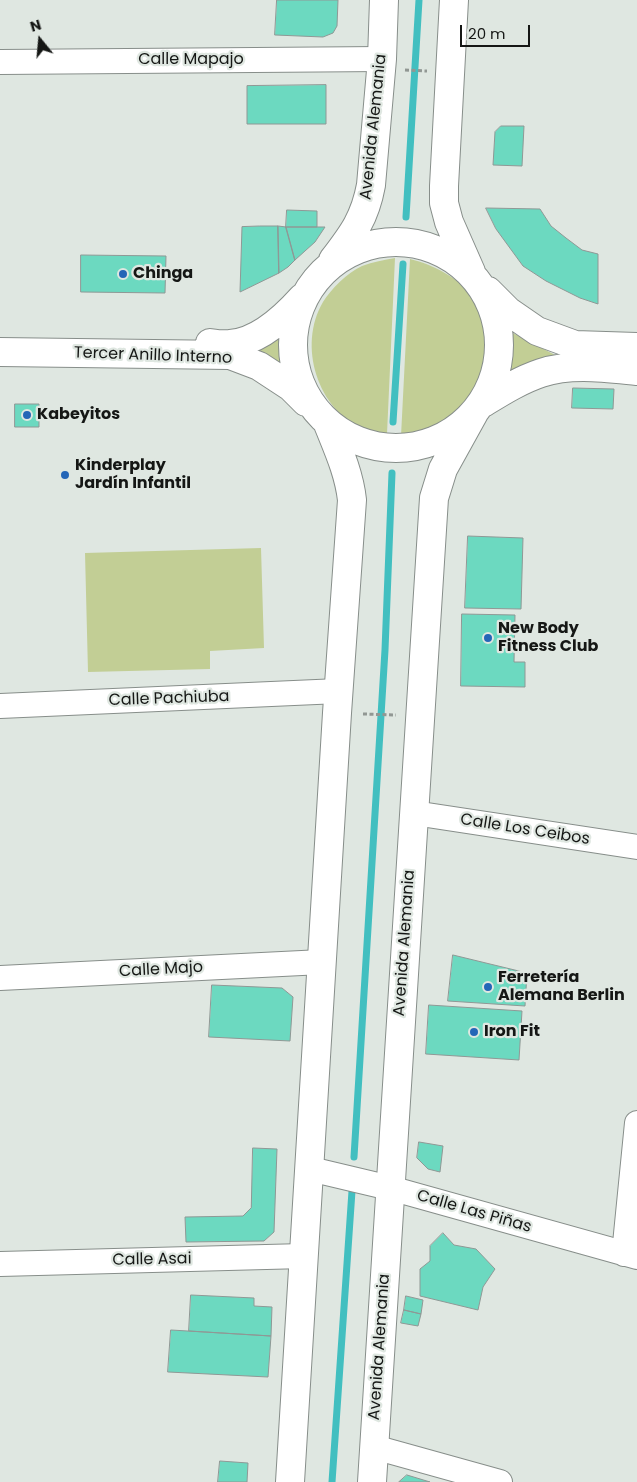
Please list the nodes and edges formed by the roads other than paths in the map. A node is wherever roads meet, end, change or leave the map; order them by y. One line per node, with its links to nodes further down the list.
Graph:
1 (384, 0): 4 (main road, Avenida Alemania)
2 (454, 0): 6 (main road)
3 (0, 62): 4 (street, Calle Mapajo)
4 (393, 64): 5 (main road, Avenida Alemania)
5 (318, 278): 6 (main road); 7 (main road, Tercer Anillo Interno); 12 (main road)
6 (476, 278): 8 (main road); 11 (main road, Avenida Alemania)
7 (0, 339)
8 (637, 347)
9 (0, 352): 12 (main road, Tercer Anillo Interno)
10 (637, 371): 11 (main road)
11 (478, 408): 12 (main road); 15 (main road, Avenida Alemania)
12 (323, 419): 13 (main road)
13 (339, 691): 14 (street, Calle Pachiuba); 17 (main road)
14 (0, 706)
15 (414, 813): 16 (street, Calle Los Ceibos); 21 (main road, Avenida Alemania)
16 (637, 847)
17 (322, 962): 18 (street, Calle Majo); 20 (main road)
18 (0, 978)
19 (637, 1123): 23 (street)
20 (310, 1169): 21 (street, Calle Las Piñas); 22 (main road)
21 (390, 1188): 23 (street, Calle Las Piñas); 25 (main road, Avenida Alemania)
22 (304, 1256): 24 (street, Calle Asai); 26 (main road)
23 (631, 1256)
24 (0, 1264)
25 (374, 1447): 27 (main road, Avenida Alemania); 28 (street)
26 (290, 1482)
27 (372, 1482)
28 (500, 1482)

